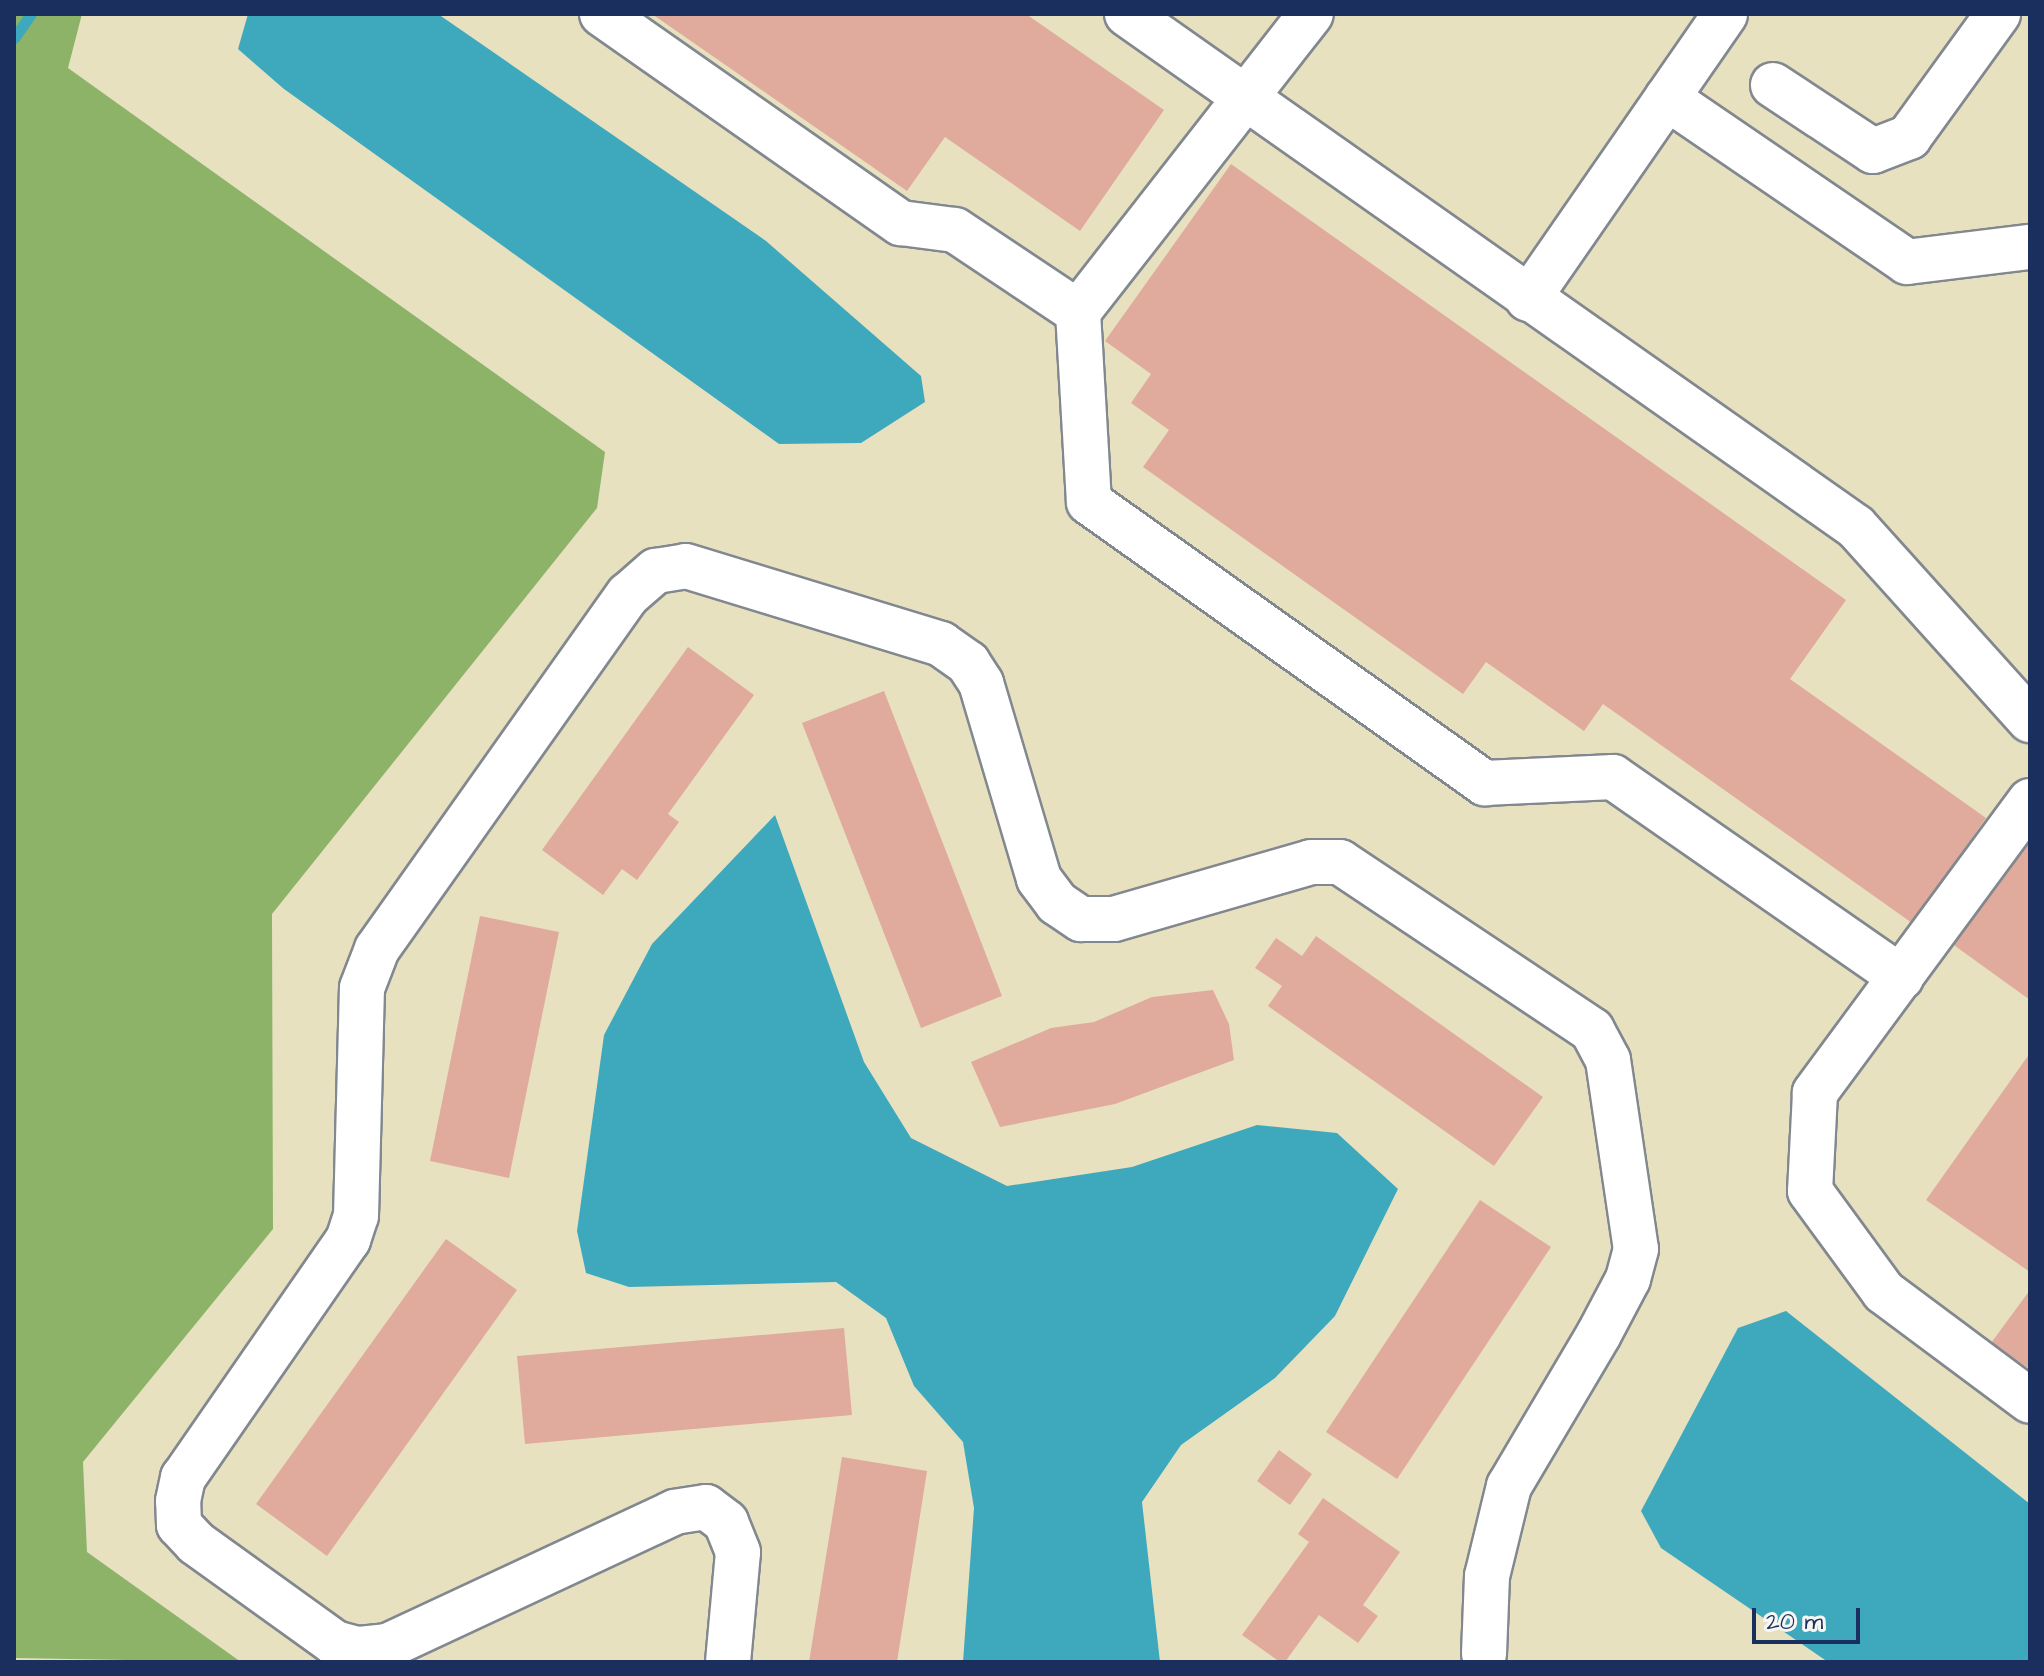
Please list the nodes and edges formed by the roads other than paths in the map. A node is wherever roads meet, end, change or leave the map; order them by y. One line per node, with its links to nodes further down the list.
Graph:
1 (602, 14): 11 (street)
2 (1127, 14): 7 (street)
3 (1311, 14): 7 (street)
4 (1725, 14): 8 (street)
5 (1998, 14): 6 (street)
6 (1773, 85)
7 (1250, 98): 10 (street); 11 (street)
8 (1667, 98): 9 (street); 10 (street)
9 (2030, 247)
10 (1528, 299): 12 (street)
11 (1078, 312): 14 (street)
12 (2030, 720)
13 (2030, 801): 14 (street)
14 (1901, 977): 15 (street)
15 (2030, 1401)
16 (1480, 1659): 17 (street)
17 (728, 1662)

